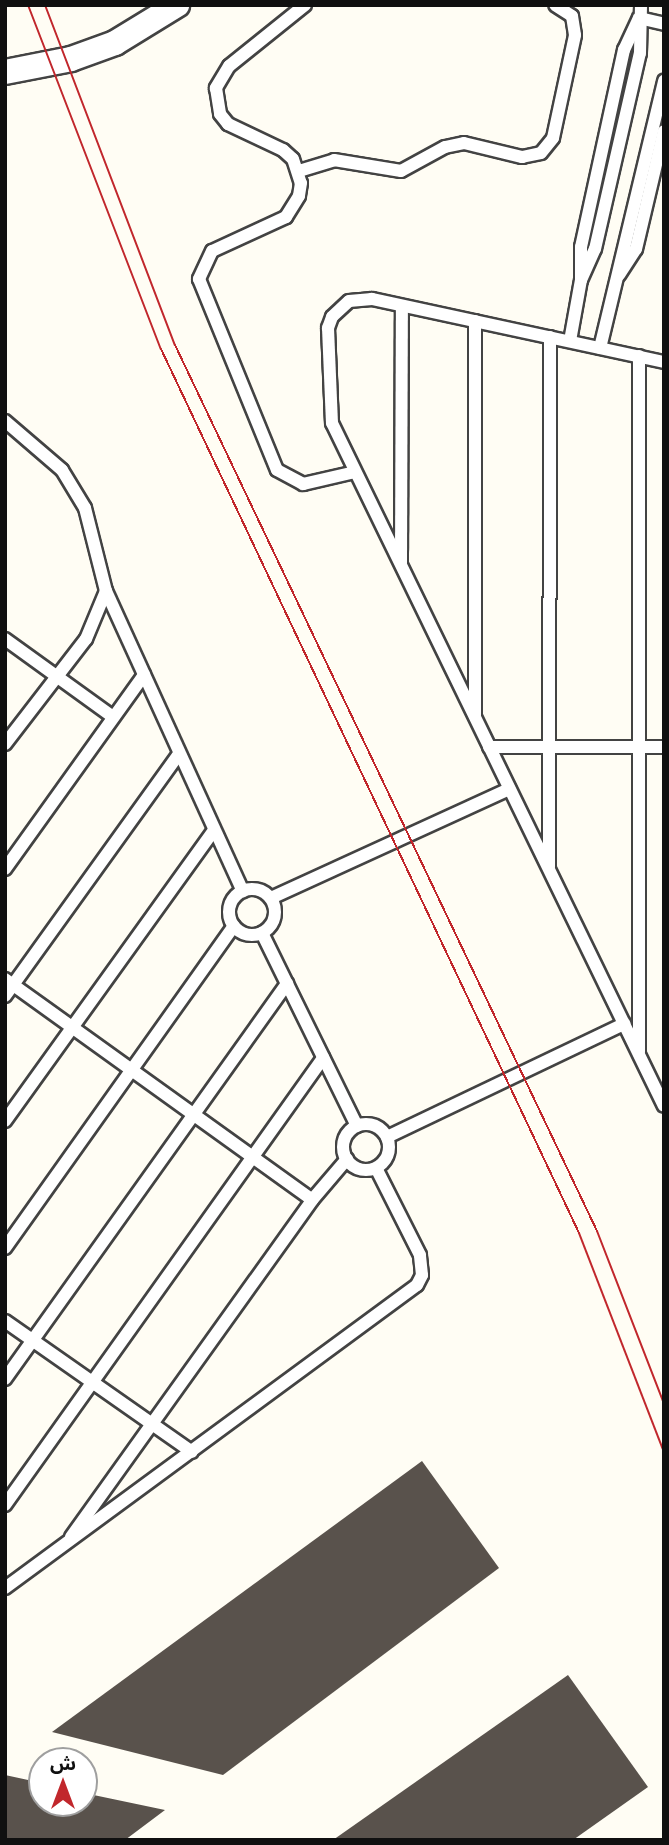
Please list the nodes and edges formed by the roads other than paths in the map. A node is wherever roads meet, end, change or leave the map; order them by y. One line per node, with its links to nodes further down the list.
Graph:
1 (177, 5): 6 (street)
2 (305, 5): 9 (lane)
3 (555, 5): 9 (lane)
4 (640, 12): 5 (lane); 14 (lane)
5 (664, 24)
6 (5, 72)
7 (664, 81): 10 (lane)
8 (664, 131): 10 (lane)
9 (299, 170): 19 (lane)
10 (617, 278): 15 (lane)
11 (402, 306): 12 (lane); 19 (lane); 20 (lane)
12 (475, 321): 13 (lane); 26 (lane)
13 (550, 337): 14 (lane); 29 (lane)
14 (570, 341): 15 (lane)
15 (600, 348): 16 (lane)
16 (639, 356): 17 (lane); 30 (lane)
17 (664, 362)
18 (5, 421): 21 (lane)
19 (355, 472): 20 (lane)
20 (401, 567): 26 (lane)
21 (106, 591): 23 (lane); 24 (lane)
22 (5, 639): 23 (lane)
23 (55, 675): 25 (lane); 27 (lane)
24 (144, 675): 25 (lane); 32 (lane)
25 (113, 718): 35 (lane)
26 (475, 720): 28 (lane)
27 (5, 744)
28 (488, 747): 29 (lane); 33 (lane)
29 (549, 747): 30 (lane); 36 (lane)
30 (639, 747): 31 (lane); 46 (lane)
31 (664, 747)
32 (179, 754): 34 (lane); 41 (lane)
33 (509, 789): 36 (lane); 38 (lane)
34 (214, 830): 37 (lane); 45 (lane)
35 (5, 869)
36 (549, 871): 44 (lane)
37 (243, 891): 38 (lane); 39 (lane)
38 (271, 898): 40 (lane)
39 (234, 926): 40 (lane); 48 (lane)
40 (262, 933): 42 (lane)
41 (9, 982): 43 (lane); 45 (lane)
42 (287, 983): 47 (lane); 50 (lane)
43 (5, 996)
44 (624, 1024): 46 (lane); 53 (lane)
45 (72, 1028): 48 (lane); 51 (lane)
46 (639, 1056): 49 (lane)
47 (323, 1058): 52 (lane); 54 (lane)
48 (131, 1070): 50 (lane); 58 (lane)
49 (664, 1106)
50 (193, 1115): 54 (lane); 60 (lane)
51 (5, 1121)
52 (357, 1126): 53 (lane); 55 (lane)
53 (387, 1137): 56 (lane)
54 (252, 1158): 57 (lane); 62 (lane)
55 (347, 1159): 56 (lane); 57 (lane)
56 (376, 1168): 64 (lane)
57 (312, 1200): 63 (lane)
58 (5, 1248)
59 (5, 1321): 60 (lane)
60 (33, 1340): 61 (lane); 62 (lane)
61 (5, 1379)
62 (93, 1382): 63 (lane); 65 (lane)
63 (152, 1423): 64 (lane); 66 (lane)
64 (192, 1452): 66 (lane)
65 (5, 1505)
66 (65, 1546): 67 (lane)
67 (5, 1588)

